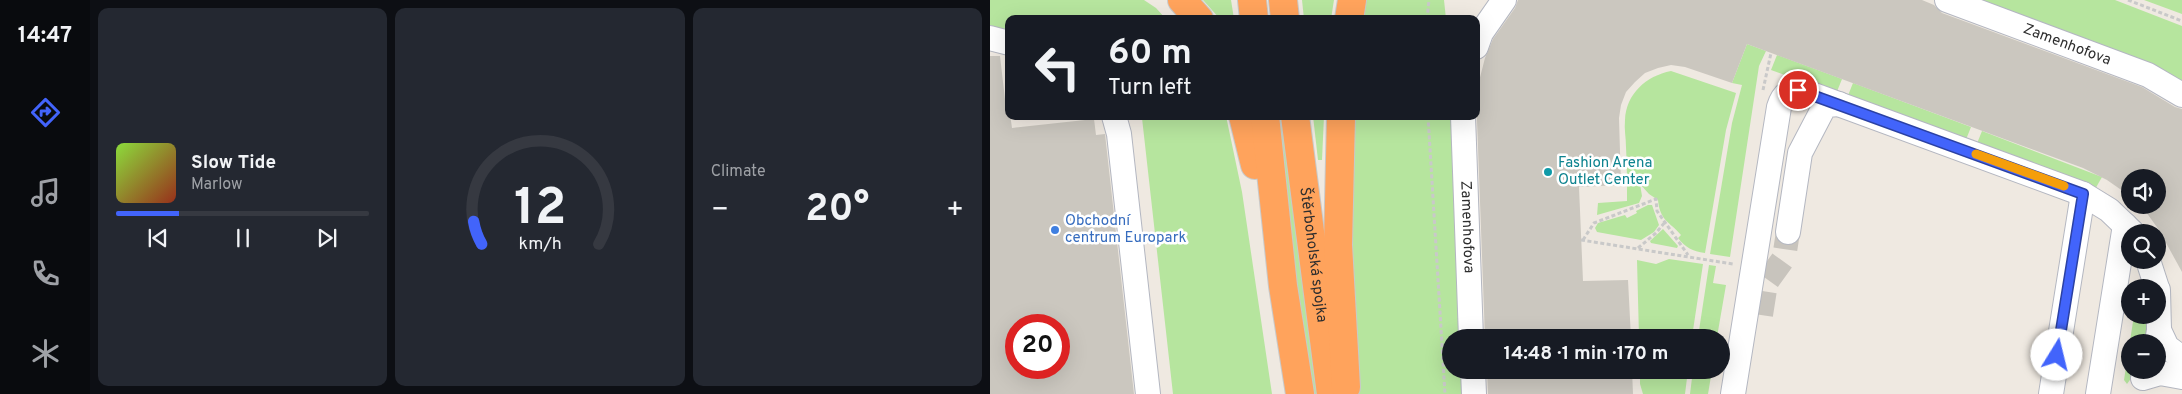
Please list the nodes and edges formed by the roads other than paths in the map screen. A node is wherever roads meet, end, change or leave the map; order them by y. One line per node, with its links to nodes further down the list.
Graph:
1 (1182, 0): 7 (highway)
2 (1252, 0): 8 (highway)
3 (1283, 0): 9 (highway)
4 (1352, 0): 10 (highway)
5 (1504, 0): 11 (lane)
6 (1947, 0): 14 (lane, Zamenhofova)
7 (1195, 15)
8 (1254, 15)
9 (1285, 15)
10 (1350, 15)
11 (1480, 36)
12 (990, 38): 13 (lane)
13 (1005, 42)
14 (2182, 95)
15 (1839, 104): 22 (lane); 24 (lane); 39 (lane)
16 (1115, 120): 34 (lane)
17 (1244, 120): 26 (highway)
18 (1264, 120): 26 (highway, Štěrboholská spojka)
19 (1296, 120): 36 (highway, Štěrboholská spojka)
20 (1341, 120): 37 (highway)
21 (1463, 120): 28 (lane, Zamenhofova)
22 (2083, 194): 23 (lane); 41 (lane)
23 (2124, 224)
24 (1788, 232)
25 (2121, 269): 42 (lane)
26 (1284, 286): 35 (highway, Štěrboholská spojka)
27 (1761, 316): 40 (lane)
28 (1471, 329)
29 (2166, 346): 30 (lane)
30 (2182, 358)
31 (2182, 377): 33 (lane)
32 (1473, 379): 38 (lane)
33 (2140, 381)
34 (1148, 394)
35 (1300, 394)
36 (1331, 394)
37 (1347, 394)
38 (1474, 394)
39 (1733, 394)
40 (1748, 394)
41 (2051, 394)
42 (2098, 394)

